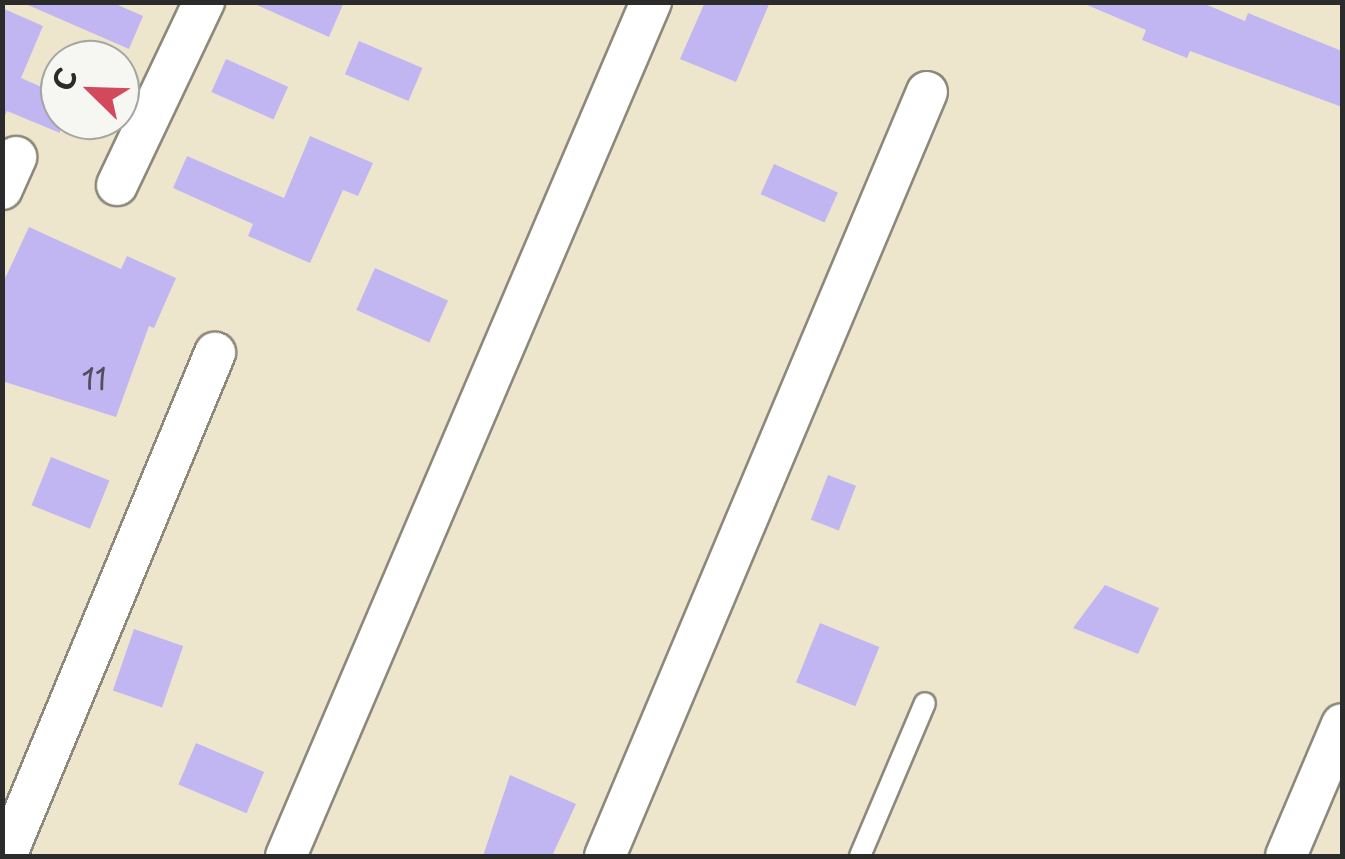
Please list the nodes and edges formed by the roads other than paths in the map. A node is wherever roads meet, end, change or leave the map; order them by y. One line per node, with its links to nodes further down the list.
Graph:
1 (204, 2): 4 (street)
2 (651, 2): 9 (street)
3 (928, 92): 10 (street)
4 (117, 186)
5 (215, 353): 8 (street)
6 (925, 703): 11 (lane)
7 (1342, 724): 12 (street)
8 (6, 856)
9 (286, 856)
10 (605, 856)
11 (860, 856)
12 (1286, 856)

